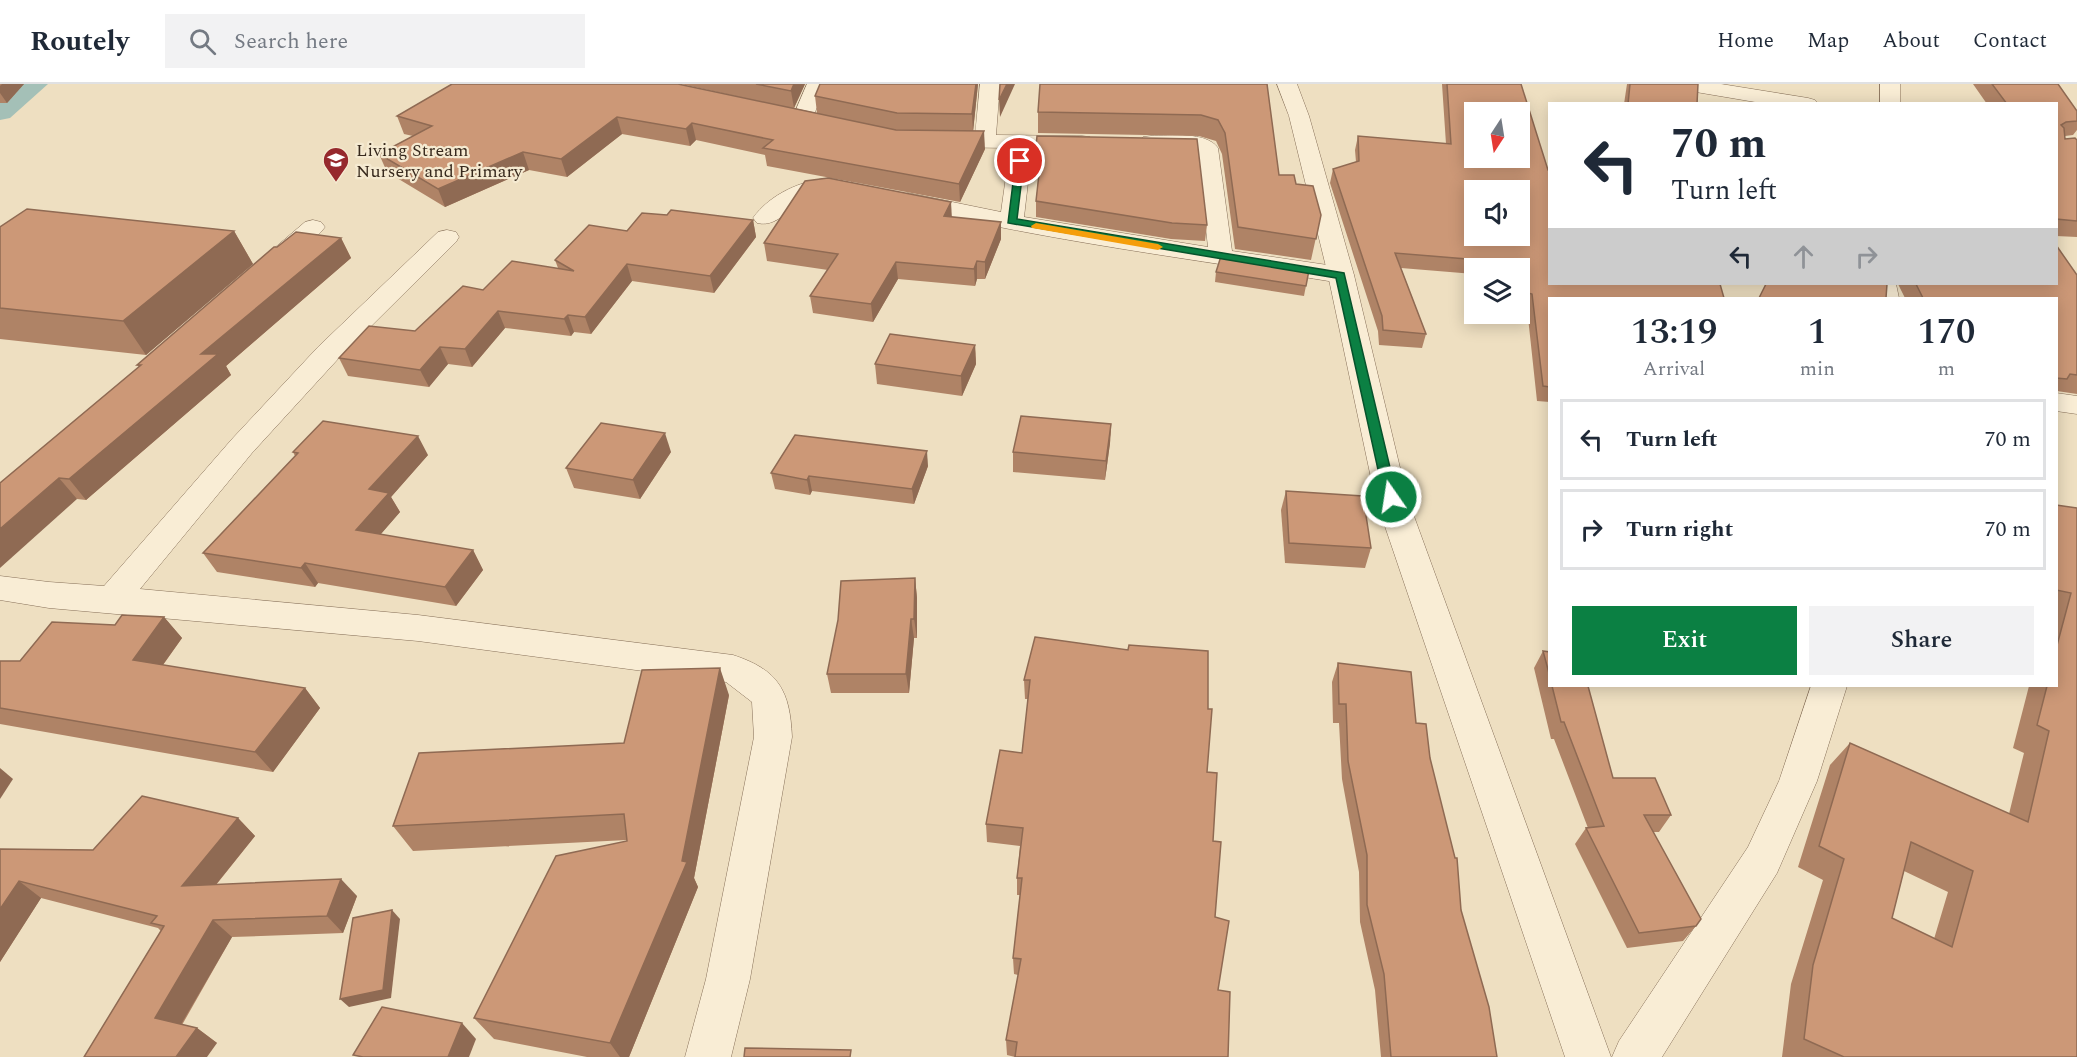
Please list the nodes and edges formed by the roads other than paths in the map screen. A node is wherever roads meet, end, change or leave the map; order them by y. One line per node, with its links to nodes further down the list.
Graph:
1 (817, 84): 8 (street)
2 (990, 84): 10 (street)
3 (1287, 84): 19 (street)
4 (1684, 84): 6 (street)
5 (1890, 84): 7 (street)
6 (1796, 102)
7 (1890, 102)
8 (824, 124)
9 (917, 140): 10 (street)
10 (985, 141): 11 (street)
11 (1022, 141): 12 (street); 15 (street)
12 (1098, 142)
13 (1131, 142): 18 (street)
14 (765, 218): 15 (street)
15 (1012, 221): 18 (street)
16 (313, 227): 20 (street)
17 (447, 237): 24 (street)
18 (1221, 256): 19 (street)
19 (1341, 275): 27 (street)
20 (250, 281)
21 (2058, 402): 22 (street)
22 (2077, 405)
23 (0, 588): 24 (street)
24 (112, 599): 26 (street)
25 (1829, 687): 28 (street)
26 (708, 1057)
27 (1588, 1057)
28 (1635, 1057)

